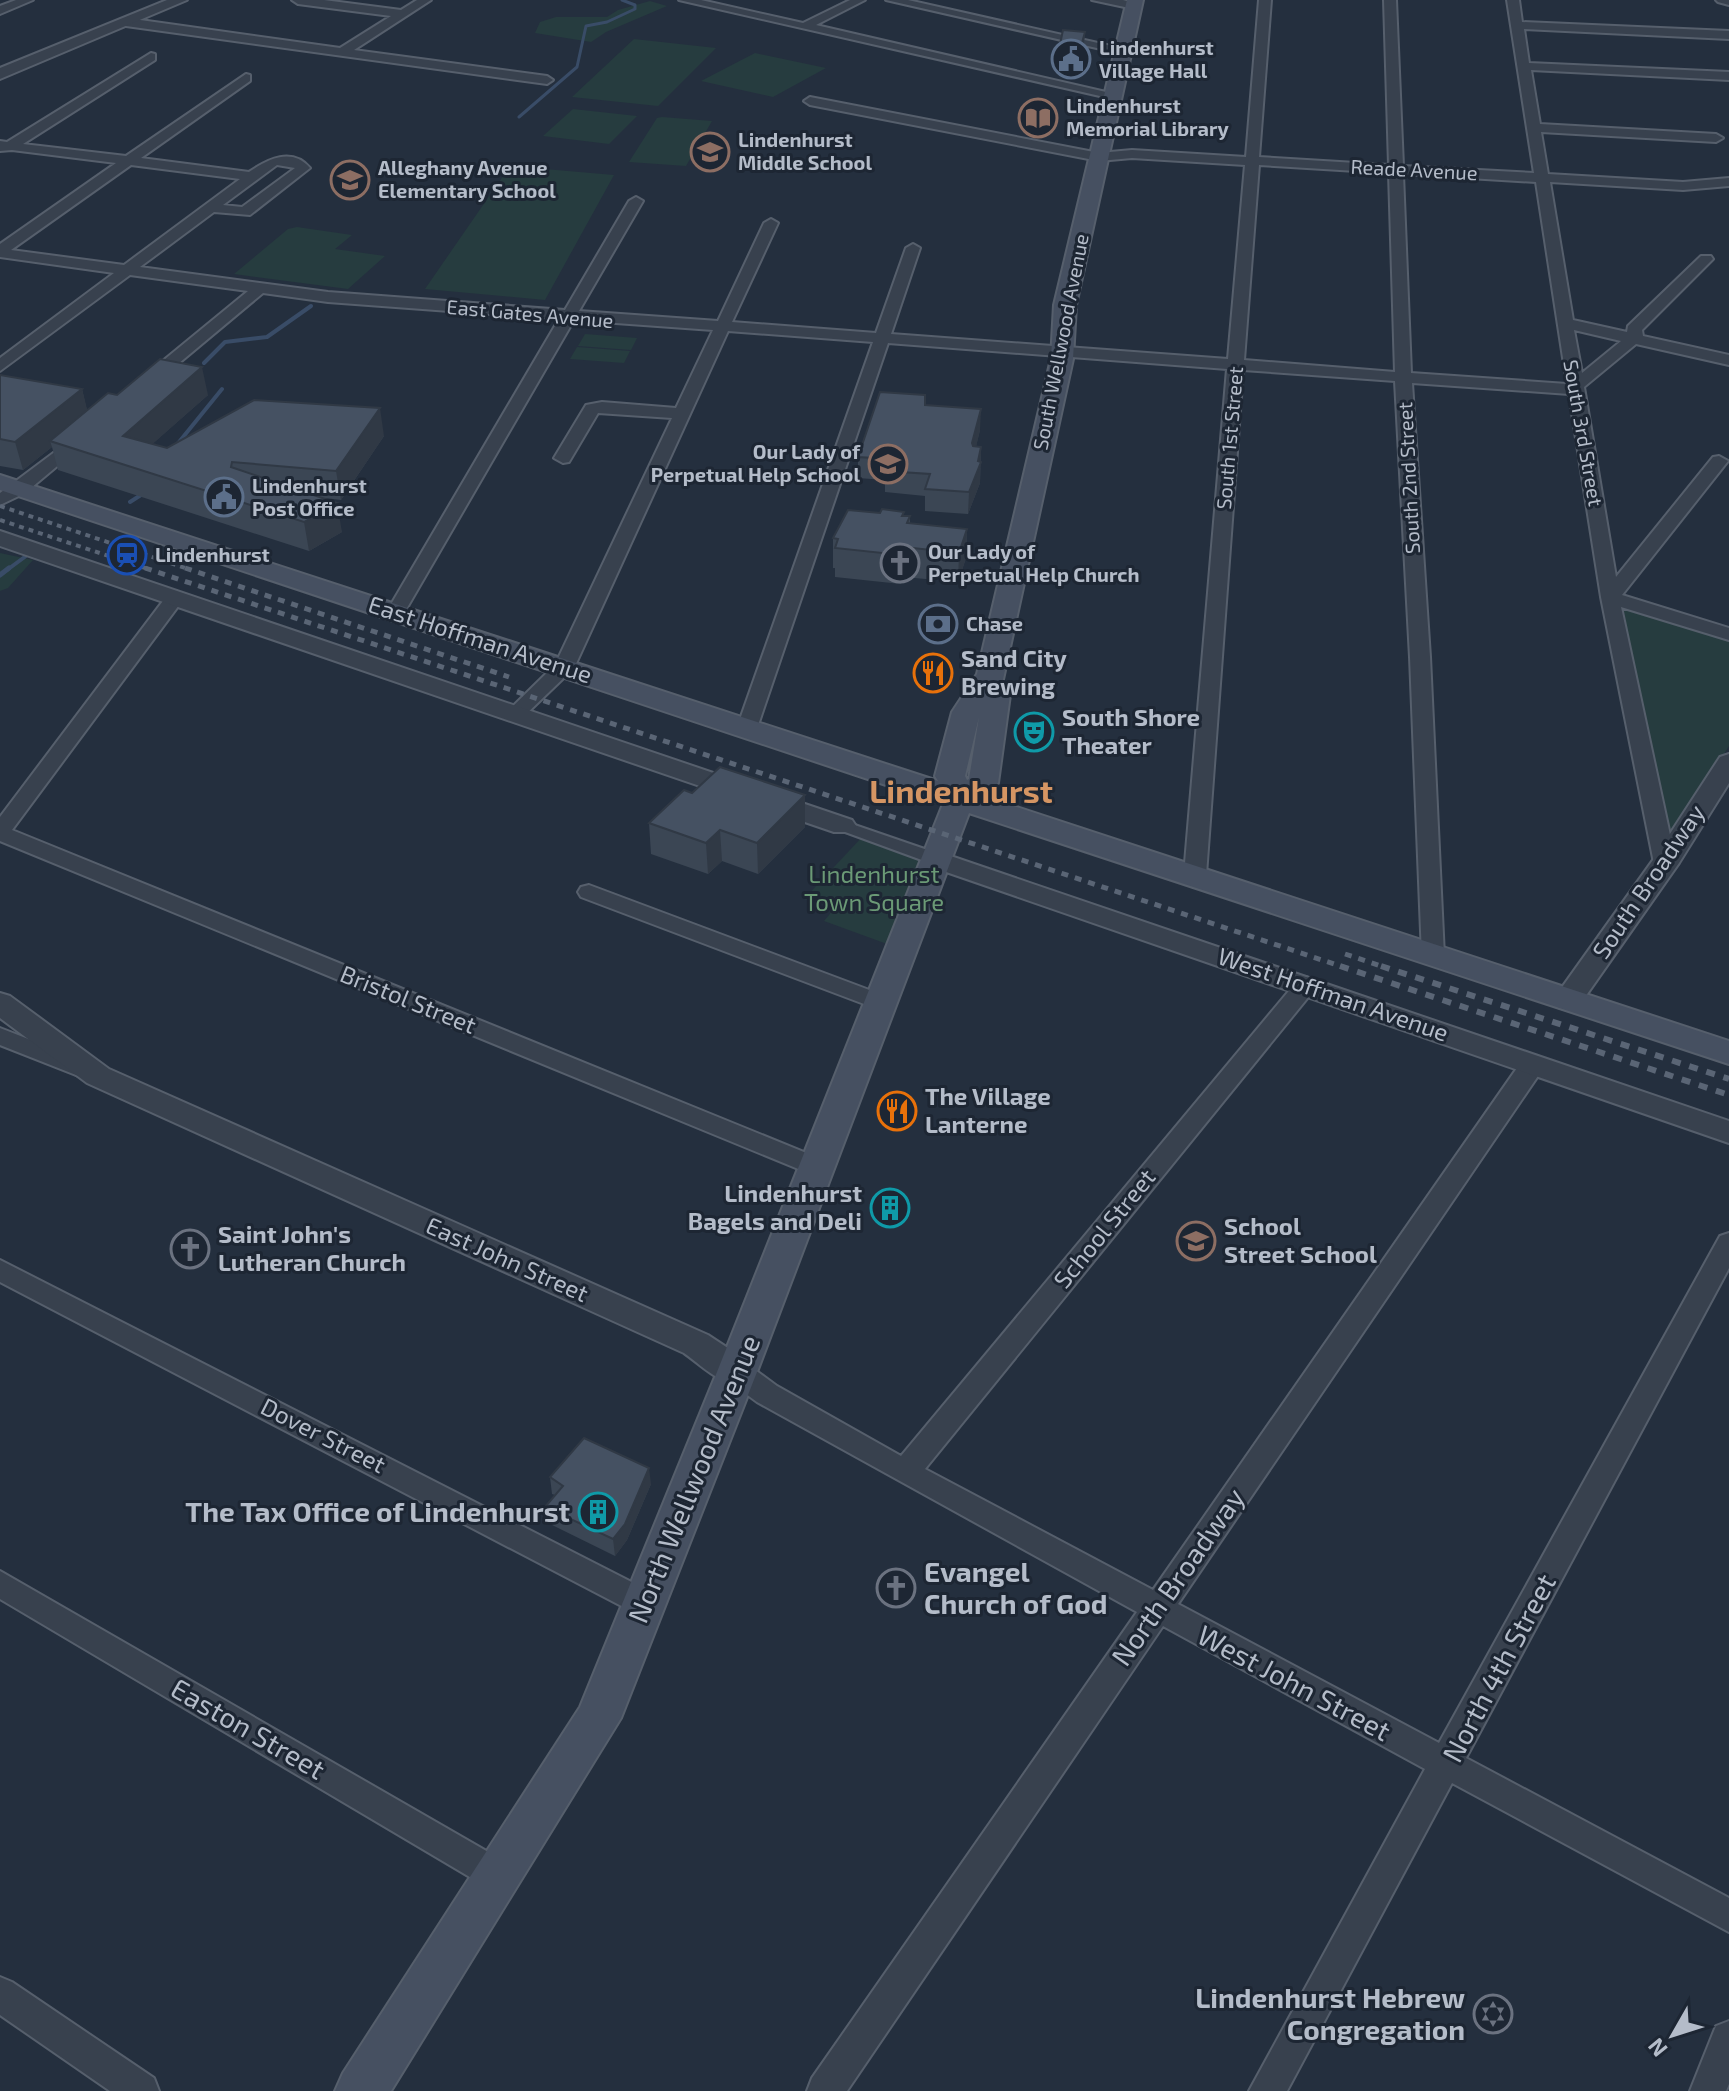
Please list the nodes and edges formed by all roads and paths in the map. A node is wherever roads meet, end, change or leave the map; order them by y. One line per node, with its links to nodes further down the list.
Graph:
1 (27, 0): 15 (street)
2 (180, 0): 17 (street)
3 (298, 0): 16 (street)
4 (425, 0): 16 (street)
5 (685, 0): 19 (street)
6 (859, 0): 19 (street)
7 (892, 0): 21 (street)
8 (1098, 0): 14 (street)
9 (1265, 0): 35 (street, South 1st Street)
10 (1390, 0): 37 (street, South 2nd Street)
11 (1513, 0): 18 (street, South 3rd Street)
12 (1722, 0): 13 (street)
13 (1729, 1)
14 (1135, 3): 21 (main road, South Wellwood Avenue)
15 (0, 10)
16 (403, 14): 22 (street)
17 (126, 22): 22 (street); 25 (street)
18 (1516, 25): 20 (street); 24 (street, South 3rd Street)
19 (805, 26): 29 (street)
20 (1729, 35)
21 (1123, 50): 29 (main road, South Wellwood Avenue)
22 (342, 52): 28 (street)
23 (151, 57): 33 (street)
24 (1523, 66): 26 (street); 31 (street, South 3rd Street)
25 (0, 74)
26 (1729, 76)
27 (246, 78): 36 (street)
28 (547, 80)
29 (1113, 95): 34 (main road, South Wellwood Avenue)
30 (810, 101): 34 (street, Reade Avenue)
31 (1532, 128): 32 (street); 39 (street, South 3rd Street)
32 (1716, 138)
33 (4, 148): 36 (street)
34 (1099, 157): 35 (street, Reade Avenue); 54 (main road, South Wellwood Avenue)
35 (1251, 160): 37 (street, Reade Avenue); 56 (street, South 1st Street)
36 (129, 161): 38 (street); 45 (street)
37 (1395, 168): 39 (street, Reade Avenue); 58 (street, South 2nd Street)
38 (252, 176): 42 (street); 42 (street)
39 (1541, 177): 40 (street, Reade Avenue); 50 (street, South 3rd Street)
40 (1729, 182)
41 (636, 201): 49 (street)
42 (210, 207): 47 (street)
43 (771, 223): 51 (street)
44 (913, 248): 53 (street)
45 (0, 252): 47 (street, East Gates Avenue)
46 (1706, 259): 52 (street)
47 (127, 270): 48 (street, East Gates Avenue); 57 (street)
48 (260, 288): 49 (street, East Gates Avenue); 60 (street)
49 (571, 317): 51 (street, East Gates Avenue); 69 (street)
50 (1564, 323): 52 (street); 59 (street, South 3rd Street)
51 (722, 328): 53 (street, East Gates Avenue); 61 (street)
52 (1635, 337): 55 (street); 59 (street)
53 (882, 340): 54 (street, East Gates Avenue); 73 (street)
54 (1063, 353): 56 (street, East Gates Avenue); 75 (main road, South Wellwood Avenue)
55 (1729, 360)
56 (1235, 364): 58 (street, East Gates Avenue); 81 (street, South 1st Street)
57 (0, 366)
58 (1403, 375): 59 (street, East Gates Avenue); 83 (street, South 2nd Street)
59 (1577, 387): 68 (street, South 3rd Street)
60 (136, 391)
61 (683, 414): 63 (street); 71 (street)
62 (88, 431): 65 (street)
63 (563, 458)
64 (1719, 461): 68 (street)
65 (6, 490): 69 (main road, East Hoffman Avenue)
66 (0, 538): 67 (street)
67 (176, 597): 72 (street); 78 (street)
68 (1610, 597): 70 (street); 80 (street, South 3rd Street)
69 (395, 613): 71 (main road, East Hoffman Avenue)
70 (1729, 634)
71 (564, 668): 72 (street); 73 (main road, East Hoffman Avenue)
72 (515, 714): 76 (street)
73 (747, 728): 75 (main road, East Hoffman Avenue)
74 (1729, 762): 80 (street, South Broadway)
75 (960, 798): 77 (main road, South Wellwood Avenue); 81 (main road)
76 (843, 826): 79 (street)
77 (950, 829): 79 (main road, North Wellwood Avenue)
78 (0, 832): 93 (street, Bristol Street)
79 (936, 859): 84 (street, West Hoffman Avenue); 86 (main road, North Wellwood Avenue)
80 (1665, 863): 85 (street, South Broadway)
81 (1195, 875): 83 (main road)
82 (589, 892): 86 (street)
83 (1433, 956): 85 (main road)
84 (1306, 985): 90 (street, West Hoffman Avenue); 97 (street, School Street)
85 (1568, 1000): 89 (main road)
86 (880, 1002): 93 (main road, North Wellwood Avenue)
87 (0, 1003): 91 (street, East John Street)
88 (0, 1036): 91 (street, East John Street)
89 (1729, 1053)
90 (1533, 1064): 92 (street, West Hoffman Avenue); 100 (street, North Broadway)
91 (98, 1076): 96 (street, East John Street)
92 (1729, 1132)
93 (817, 1167): 96 (main road, North Wellwood Avenue)
94 (1729, 1243): 101 (street, North 4th Street)
95 (0, 1270): 99 (street, Dover Street)
96 (737, 1372): 97 (street, West John Street); 99 (main road, North Wellwood Avenue)
97 (905, 1472): 100 (street, West John Street)
98 (0, 1584): 102 (street, Easton Street)
99 (644, 1603): 102 (main road, North Wellwood Avenue)
100 (1155, 1609): 101 (street, West John Street); 108 (street, North Broadway)
101 (1447, 1765): 103 (street, West John Street); 109 (street, North 4th Street)
102 (497, 1875): 107 (main road, North Wellwood Avenue)
103 (1729, 1916)
104 (0, 1994): 106 (street)
105 (1729, 2039): 110 (street)
106 (141, 2091)
107 (361, 2091)
108 (825, 2091)
109 (1267, 2091)
110 (1708, 2091)

